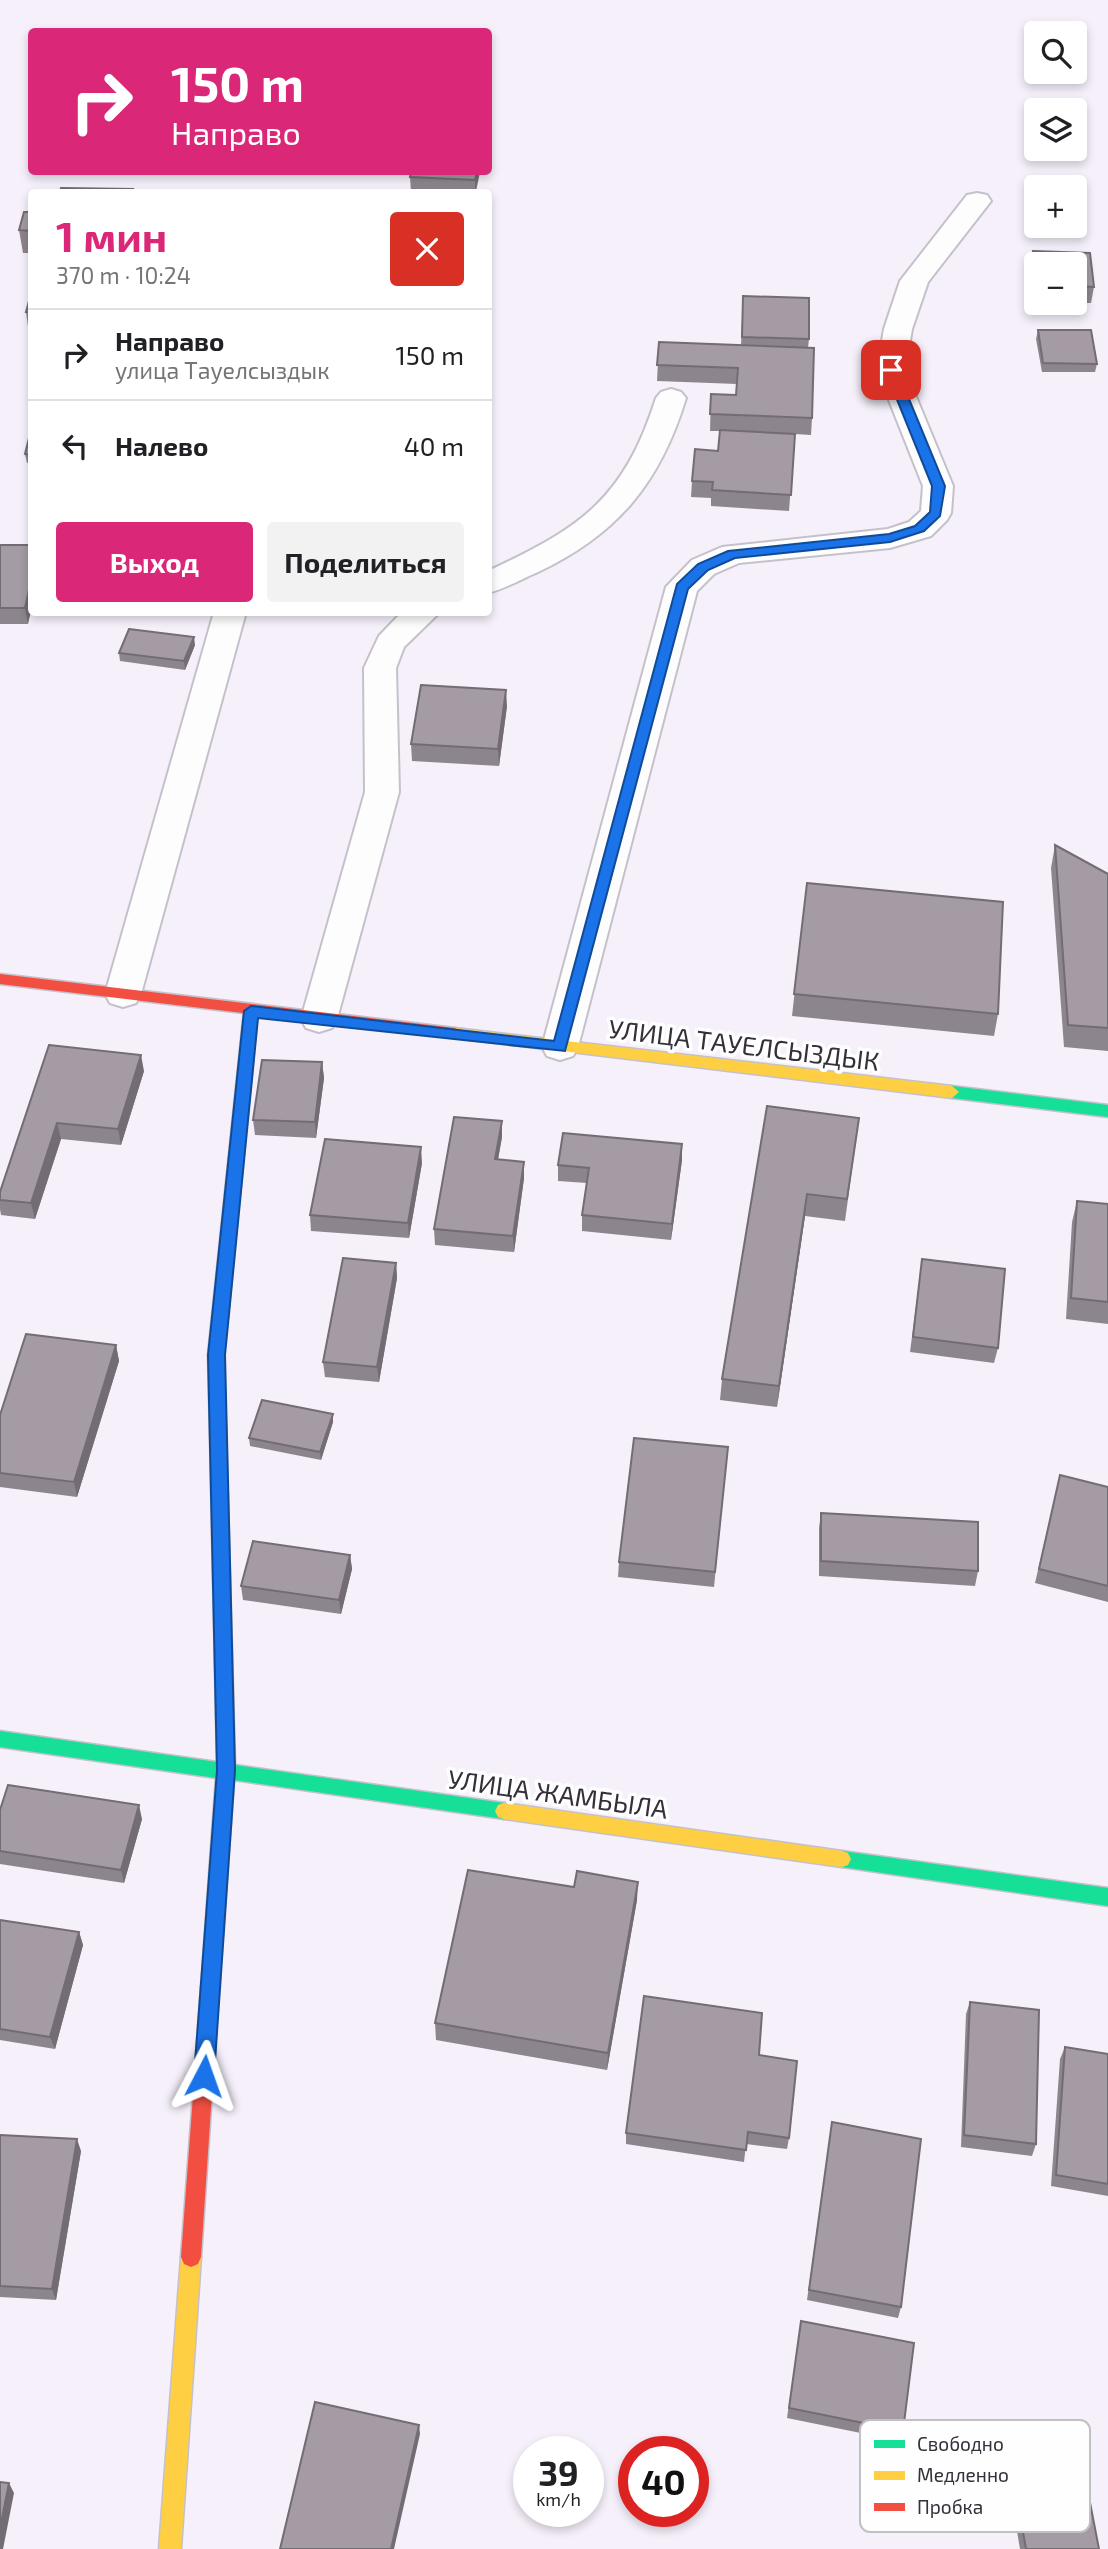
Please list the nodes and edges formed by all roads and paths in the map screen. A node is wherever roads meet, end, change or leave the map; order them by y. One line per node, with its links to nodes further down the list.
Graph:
1 (977, 201): 10 (street)
2 (671, 398): 3 (street)
3 (492, 581)
4 (229, 616): 7 (street)
5 (418, 616): 9 (street)
6 (0, 979): 7 (street, УЛИЦА ТАУЕЛСЫЗДЫК)
7 (122, 994): 8 (street, УЛИЦА ТАУЕЛСЫЗДЫК)
8 (251, 1011): 9 (street, УЛИЦА ТАУЕЛСЫЗДЫК); 13 (street)
9 (319, 1019): 10 (street, УЛИЦА ТАУЕЛСЫЗДЫК)
10 (560, 1047): 11 (street, УЛИЦА ТАУЕЛСЫЗДЫК)
11 (1108, 1111)
12 (0, 1739): 13 (street, УЛИЦА ЖАМБЫЛА)
13 (226, 1770): 14 (street, УЛИЦА ЖАМБЫЛА); 15 (street)
14 (1108, 1897)
15 (170, 2549)

